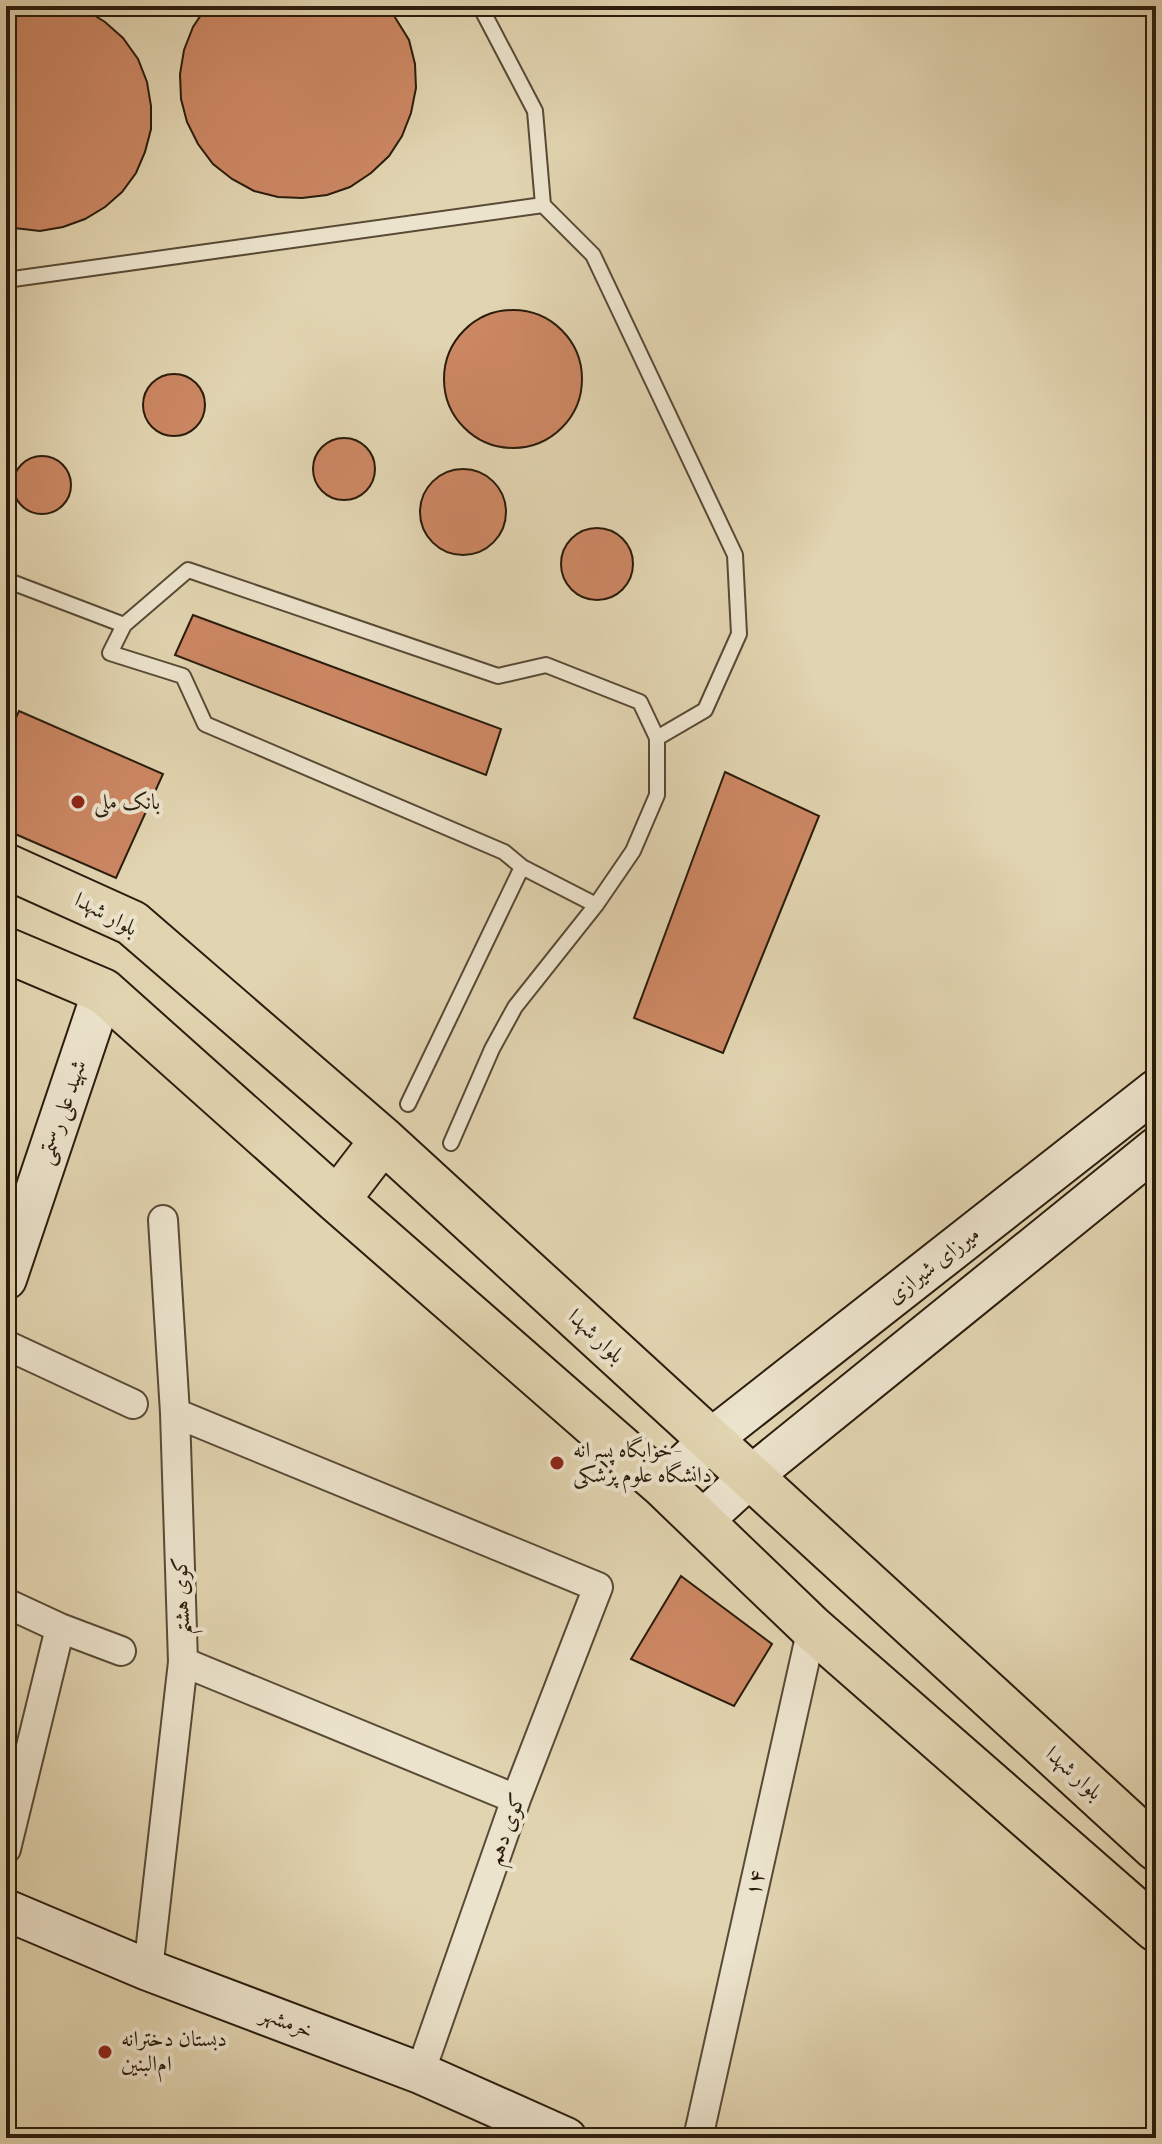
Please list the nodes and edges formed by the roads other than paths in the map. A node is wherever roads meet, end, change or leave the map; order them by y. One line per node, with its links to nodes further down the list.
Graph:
1 (480, 6): 2 (lane)
2 (543, 205): 3 (lane); 6 (lane)
3 (6, 280)
4 (6, 580): 5 (lane)
5 (124, 625): 6 (lane); 8 (lane)
6 (657, 738): 9 (lane)
7 (6, 866): 14 (main road, بلوار شهدا)
8 (522, 867): 9 (lane); 13 (lane)
9 (596, 905): 15 (lane)
10 (6, 950): 11 (main road)
11 (103, 991): 17 (main road); 19 (main road, شهید علی رستمی)
12 (1156, 1090): 23 (main road, میرزای شیرازی)
13 (408, 1104)
14 (383, 1140): 17 (main road); 23 (main road, بلوار شهدا)
15 (451, 1143)
16 (1156, 1148): 24 (main road)
17 (337, 1200): 25 (main road)
18 (163, 1220): 22 (street, کوی هشتم)
19 (8, 1266)
20 (6, 1345): 21 (street)
21 (133, 1404)
22 (175, 1413): 31 (street, کوی هشتم); 32 (street, کوی دهم)
23 (710, 1440): 24 (main road, بلوار شهدا); 25 (main road, میرزای شیرازی)
24 (750, 1477): 26 (main road); 33 (main road, بلوار شهدا)
25 (663, 1485): 26 (main road)
26 (701, 1522): 29 (main road)
27 (6, 1603): 28 (street)
28 (60, 1628): 30 (street); 34 (street)
29 (812, 1628): 36 (main road); 42 (street, ۱۴)
30 (121, 1651)
31 (183, 1662): 32 (street); 37 (street, کوی هشتم)
32 (516, 1799): 38 (street, کوی دهم)
33 (1156, 1848)
34 (6, 1849)
35 (6, 1910): 37 (main road, خرمشهر)
36 (1156, 1929)
37 (148, 1970): 38 (main road, خرمشهر)
38 (420, 2073): 39 (main road, خرمشهر)
39 (469, 2095): 40 (main road); 41 (main road, خرمشهر)
40 (507, 2138)
41 (566, 2138)
42 (698, 2138)

